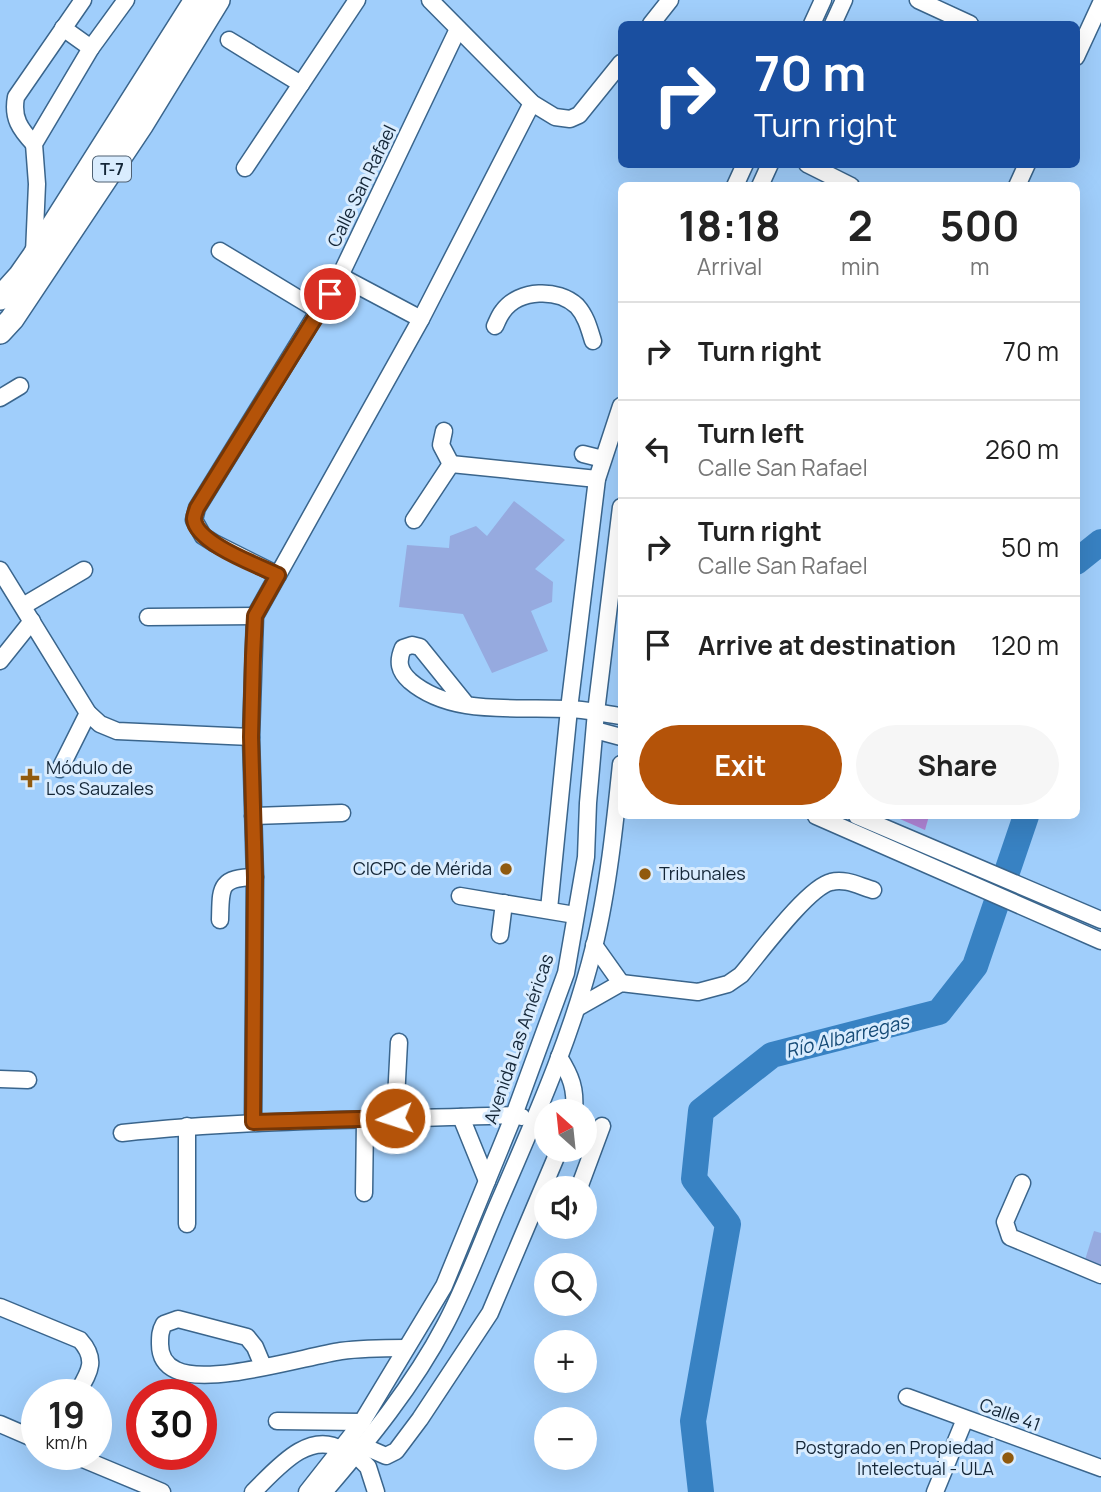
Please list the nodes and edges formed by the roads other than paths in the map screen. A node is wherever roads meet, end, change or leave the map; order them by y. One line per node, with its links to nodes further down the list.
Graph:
1 (83, 0): 16 (street)
2 (126, 0): 19 (street)
3 (197, 0): 29 (highway, T-7)
4 (218, 0): 35 (highway, T-7)
5 (357, 0): 22 (street)
6 (430, 0): 17 (street)
7 (670, 0): 12 (street)
8 (823, 0): 13 (street)
9 (845, 0): 14 (street)
10 (918, 0): 15 (street)
11 (1101, 4): 20 (street)
12 (653, 21)
13 (813, 21)
14 (835, 21)
15 (964, 21)
16 (63, 28): 19 (street); 24 (street)
17 (458, 29): 23 (street); 30 (street, Calle San Rafael)
18 (229, 40): 22 (street)
19 (91, 48): 24 (street)
20 (1080, 49)
21 (616, 79): 23 (street)
22 (301, 84): 25 (street)
23 (532, 103): 33 (street)
24 (34, 144): 29 (street)
25 (245, 168)
26 (815, 168): 27 (street)
27 (843, 182)
28 (220, 251): 32 (street)
29 (34, 256): 31 (highway, T-7)
30 (340, 276): 32 (street, Calle San Rafael); 33 (street)
31 (0, 298)
32 (319, 312): 51 (street, Calle San Rafael)
33 (421, 319): 51 (street)
34 (495, 326): 36 (street)
35 (0, 332)
36 (593, 341)
37 (20, 386): 38 (street)
38 (0, 398)
39 (618, 416): 42 (street)
40 (444, 431): 43 (street)
41 (583, 454): 42 (street)
42 (603, 459): 44 (street)
43 (451, 464): 44 (street); 47 (street)
44 (597, 479): 45 (street)
45 (594, 503): 46 (street); 58 (street)
46 (618, 507)
47 (414, 520)
48 (618, 532): 59 (street, Avenida Las Américas)
49 (0, 570): 52 (street)
50 (84, 570): 52 (street)
51 (278, 575): 53 (street)
52 (23, 606): 55 (street)
53 (255, 616): 54 (street); 64 (street)
54 (148, 617)
55 (32, 621): 56 (street); 60 (street)
56 (0, 661)
57 (466, 704): 58 (street)
58 (569, 709): 59 (street); 67 (street)
59 (596, 712): 61 (street); 62 (street, Avenida Las Américas)
60 (88, 713): 64 (street); 65 (street)
61 (618, 716)
62 (595, 730): 63 (street); 69 (street, Avenida Las Américas)
63 (618, 736)
64 (251, 737): 70 (street)
65 (60, 769)
66 (618, 800): 83 (street, Avenida Las Américas)
67 (561, 810): 69 (street); 77 (street)
68 (342, 813): 70 (street)
69 (587, 813): 78 (street, Avenida Las Américas)
70 (253, 816): 73 (street)
71 (823, 819): 82 (street)
72 (865, 819): 80 (street)
73 (255, 877): 79 (street); 97 (street)
74 (873, 890): 84 (street)
75 (460, 896): 76 (street)
76 (504, 903): 77 (street); 81 (street)
77 (550, 909): 78 (street)
78 (575, 915): 92 (street, Avenida Las Américas)
79 (220, 920)
80 (1101, 920)
81 (500, 935)
82 (1101, 941)
83 (594, 946): 84 (street); 85 (street, Avenida Las Américas)
84 (621, 983): 85 (street)
85 (577, 1008): 87 (street, Avenida Las Américas)
86 (399, 1042): 94 (street)
87 (559, 1057): 90 (street, Avenida Las Américas); 91 (street)
88 (0, 1079): 89 (street)
89 (28, 1080)
90 (543, 1099)
91 (575, 1099)
92 (514, 1115): 93 (street); 96 (street); 102 (street, Avenida Las Américas)
93 (461, 1117): 94 (street); 102 (street)
94 (395, 1118): 95 (street)
95 (365, 1121): 97 (street); 104 (street)
96 (534, 1121): 118 (street, Avenida Las Américas)
97 (253, 1122): 98 (street)
98 (187, 1126): 100 (street); 106 (street)
99 (602, 1126): 101 (street)
100 (122, 1133)
101 (583, 1176)
102 (487, 1181): 109 (street, Avenida Las Américas)
103 (1022, 1183): 107 (street)
104 (364, 1193)
105 (534, 1222): 118 (street)
106 (187, 1224)
107 (1101, 1275)
108 (0, 1307): 111 (street)
109 (406, 1348): 110 (street); 115 (street, Avenida Las Américas)
110 (263, 1366): 110 (street)
111 (85, 1379)
112 (907, 1397): 113 (street, Calle 41)
113 (965, 1419): 119 (street, Calle 41); 126 (street)
114 (277, 1421): 115 (street)
115 (362, 1422): 118 (street, Avenida Las Américas)
116 (0, 1424): 117 (street)
117 (21, 1433)
118 (353, 1450): 122 (street); 123 (street, Avenida Las Américas); 124 (street, Avenida Las Américas); 125 (street)
119 (1101, 1468)
120 (109, 1470): 121 (street)
121 (162, 1492)
122 (253, 1492)
123 (307, 1492)
124 (324, 1492)
125 (376, 1492)
126 (935, 1492)

